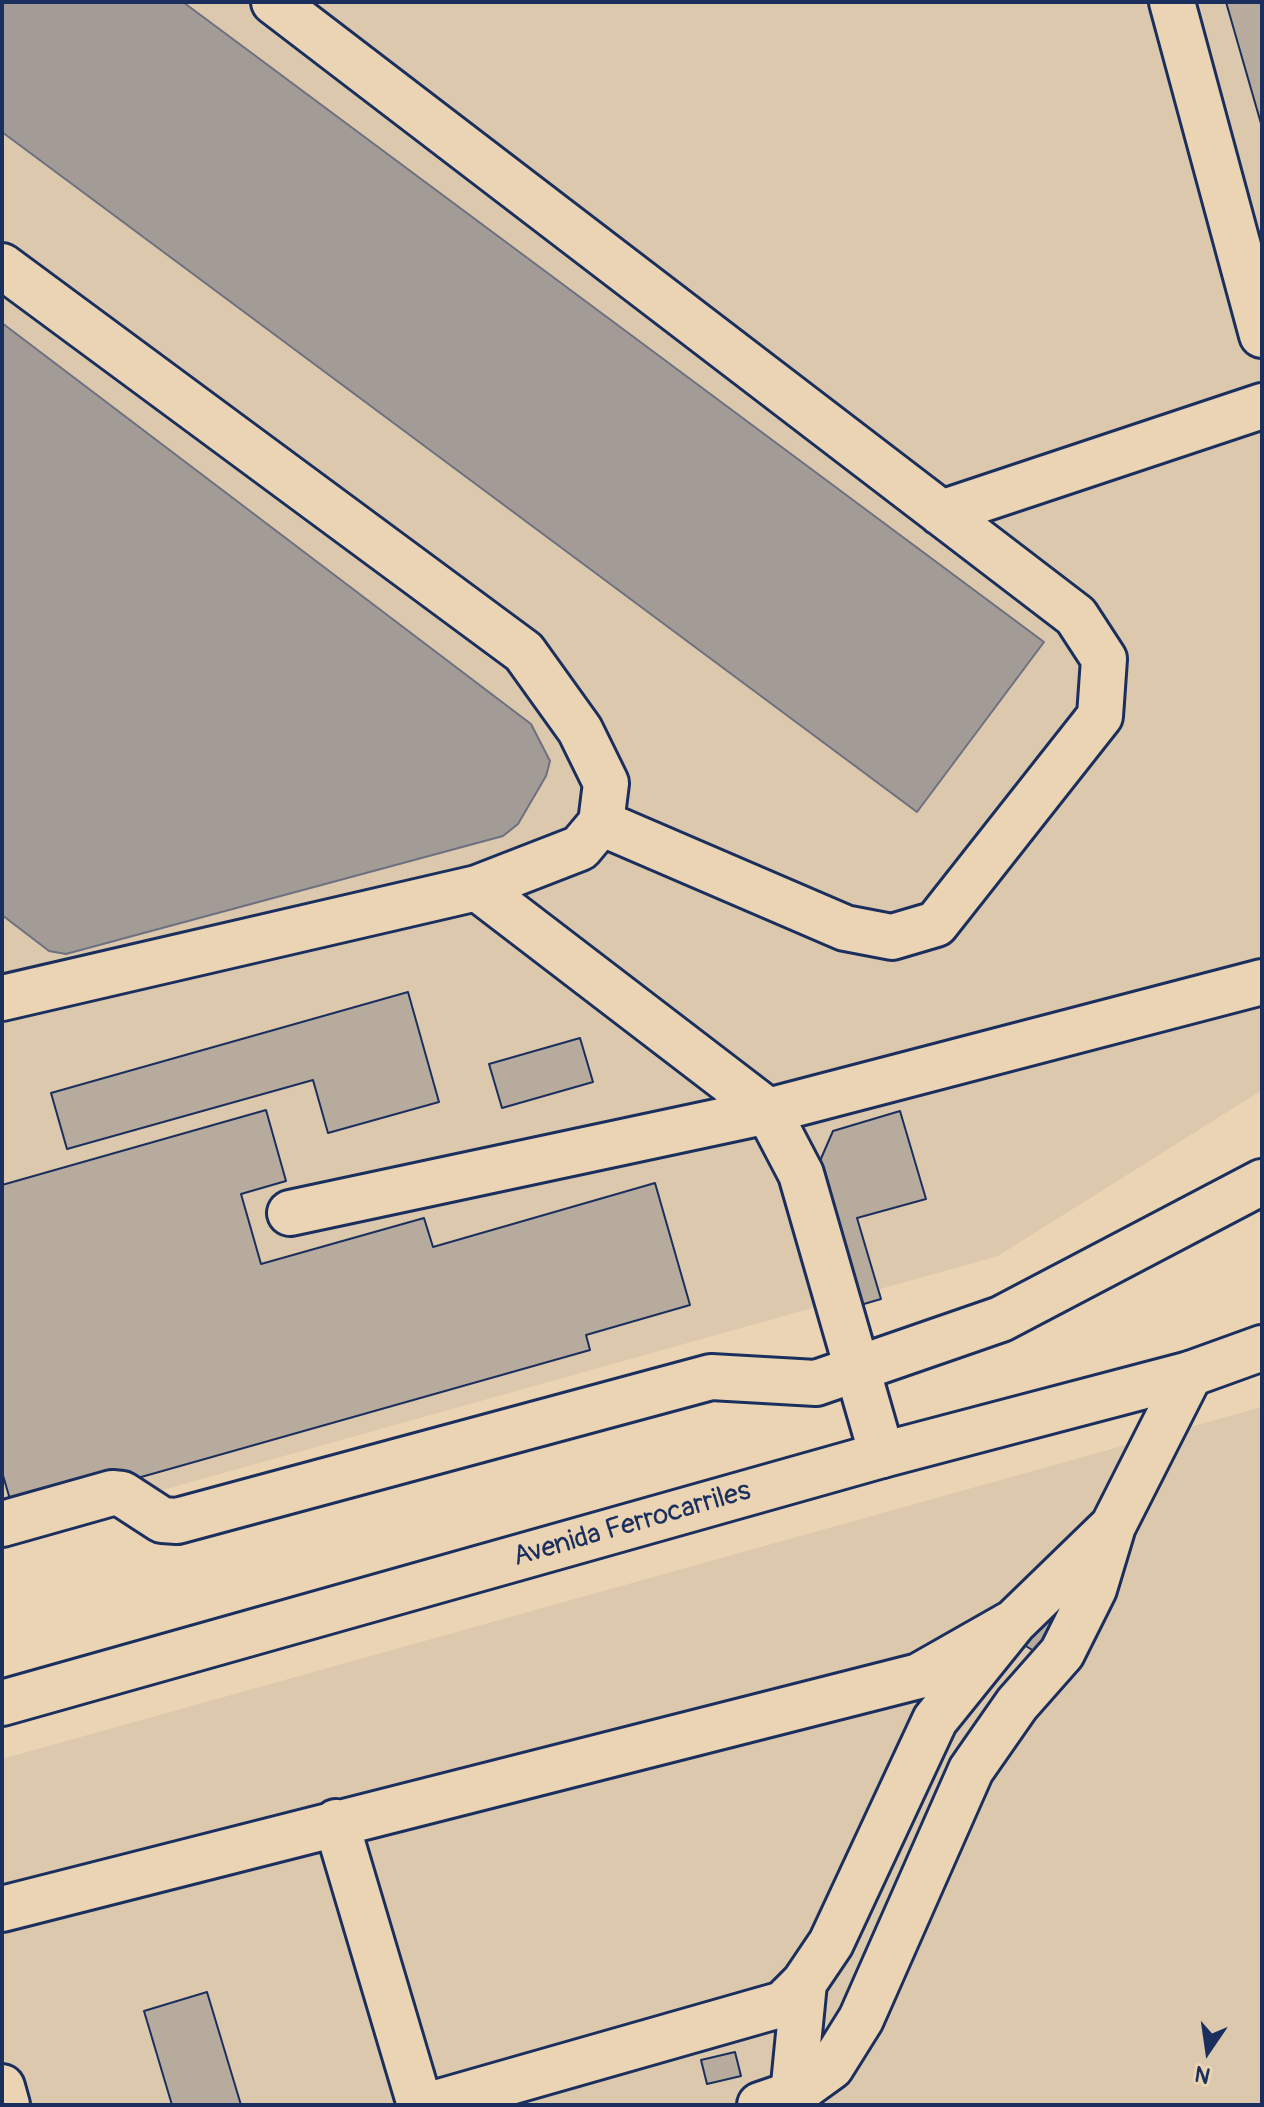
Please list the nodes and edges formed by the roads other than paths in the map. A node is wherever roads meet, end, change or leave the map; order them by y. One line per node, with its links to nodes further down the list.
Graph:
1 (274, 2): 6 (main road)
2 (1172, 2): 4 (main road)
3 (2, 266): 7 (main road)
4 (1262, 335)
5 (1262, 406): 6 (main road)
6 (941, 513): 7 (main road)
7 (601, 823): 8 (main road)
8 (477, 888): 10 (main road); 11 (main road)
9 (1262, 982): 11 (main road)
10 (2, 998)
11 (768, 1111): 13 (main road); 15 (main road)
12 (1262, 1182): 15 (main road)
13 (290, 1213)
14 (1262, 1348): 16 (main road, Avenida Ferrocarriles)
15 (858, 1371): 17 (main road); 18 (main road)
16 (1190, 1374): 17 (main road, Avenida Ferrocarriles); 19 (main road)
17 (882, 1455): 21 (main road, Avenida Ferrocarriles)
18 (2, 1524)
19 (1113, 1526): 20 (main road); 26 (main road)
20 (1014, 1622): 22 (main road); 24 (main road)
21 (2, 1703)
22 (336, 1822): 23 (main road); 28 (main road)
23 (2, 1909)
24 (804, 1983): 26 (main road); 29 (main road)
25 (2, 2087): 27 (main road)
26 (782, 2101)
27 (7, 2105)
28 (420, 2105)
29 (429, 2105)

